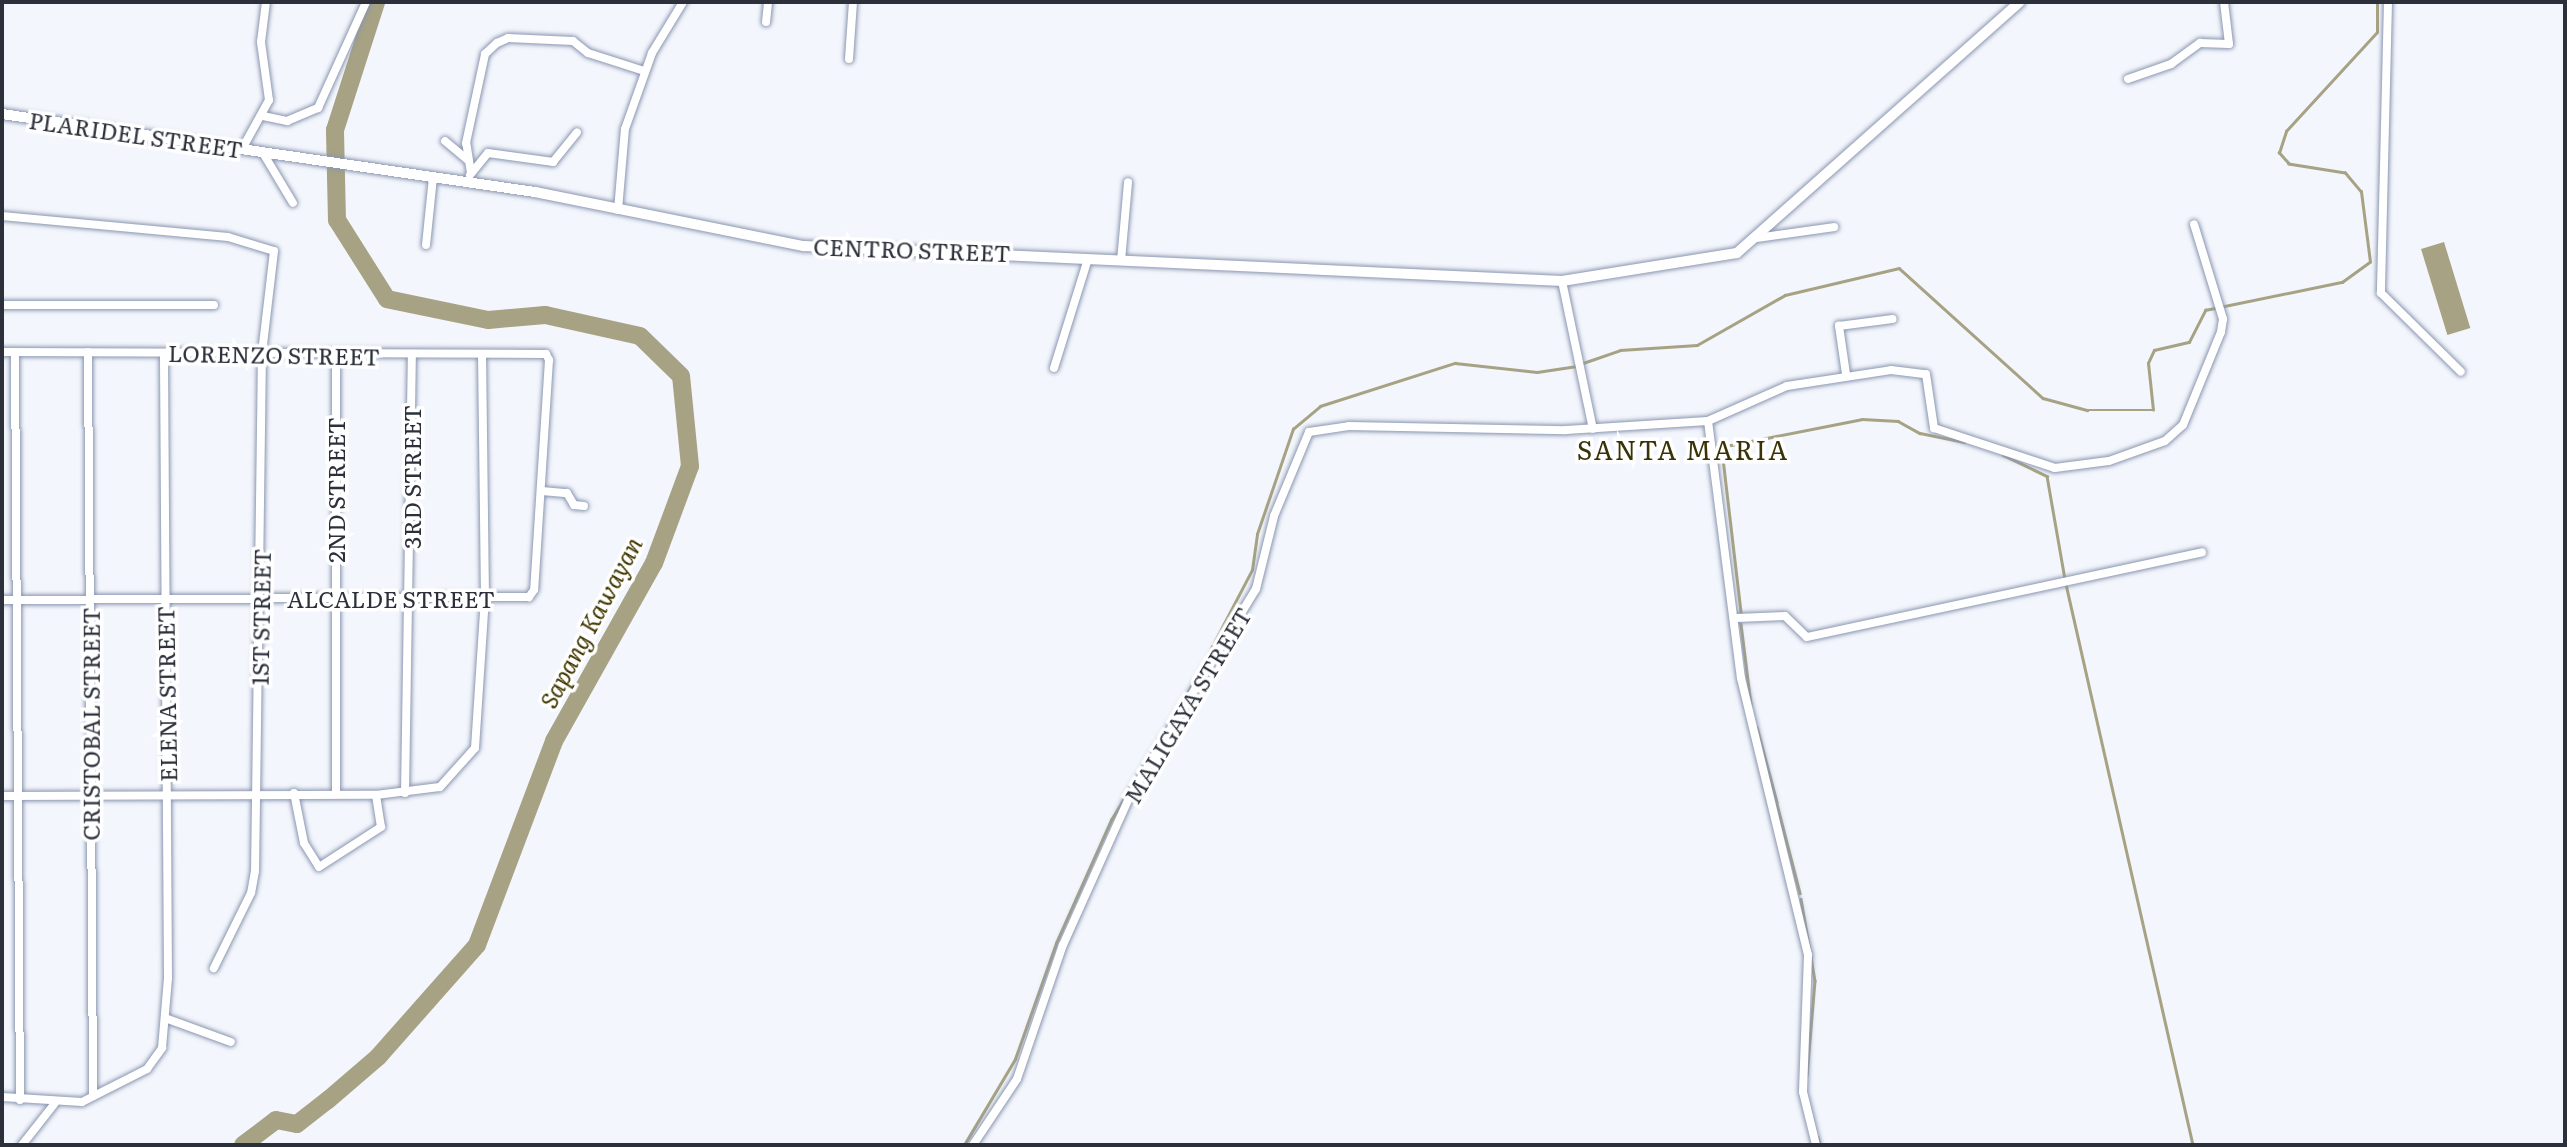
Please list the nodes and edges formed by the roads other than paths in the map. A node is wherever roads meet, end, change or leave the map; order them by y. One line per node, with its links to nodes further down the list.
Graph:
1 (266, 2): 14 (street)
2 (366, 2): 14 (street)
3 (683, 2): 11 (street)
4 (768, 2): 9 (street)
5 (853, 2): 10 (street)
6 (2020, 2): 28 (street, CENTRO STREET)
7 (2224, 2): 12 (street)
8 (2388, 2): 45 (street)
9 (766, 22)
10 (849, 59)
11 (644, 71): 19 (street); 24 (street)
12 (2128, 79)
13 (2, 114): 17 (street, PLARIDEL STREET)
14 (263, 116): 17 (street)
15 (577, 132): 21 (street)
16 (445, 141): 19 (street)
17 (242, 149): 18 (street, PLARIDEL STREET)
18 (266, 153): 20 (street, CENTRO STREET); 23 (street)
19 (468, 160): 21 (street)
20 (432, 177): 21 (street, CENTRO STREET); 29 (street)
21 (469, 178): 24 (street, CENTRO STREET)
22 (1128, 182): 31 (street)
23 (293, 202)
24 (618, 210): 30 (street, CENTRO STREET)
25 (2, 216): 40 (street, 1ST STREET)
26 (2194, 224): 46 (street)
27 (1834, 227): 28 (street)
28 (1757, 238): 32 (street, CENTRO STREET)
29 (426, 244)
30 (1088, 259): 31 (street, CENTRO STREET); 44 (street)
31 (1121, 261): 32 (street, CENTRO STREET)
32 (1562, 281): 48 (street)
33 (2, 305): 34 (street)
34 (214, 305)
35 (1893, 319): 46 (street)
36 (2, 352): 37 (street, LORENZO STREET)
37 (15, 352): 38 (street, LORENZO STREET); 58 (street)
38 (88, 352): 39 (street, LORENZO STREET); 59 (street, CRISTOBAL STREET)
39 (164, 353): 40 (street, LORENZO STREET); 55 (street, ELENA STREET)
40 (262, 353): 41 (street, LORENZO STREET); 56 (street, 1ST STREET)
41 (336, 355): 43 (street, LORENZO STREET); 53 (street, 2ND STREET)
42 (482, 355): 43 (street, LORENZO STREET); 49 (street, LORENZO STREET); 52 (street)
43 (412, 356): 54 (street, 3RD STREET)
44 (1054, 368)
45 (2461, 372)
46 (1846, 374): 47 (street)
47 (1708, 421): 48 (street, MALIGAYA STREET); 60 (street)
48 (1593, 429): 78 (street, MALIGAYA STREET)
49 (542, 491): 50 (street); 52 (street, ALCALDE STREET)
50 (584, 506)
51 (2203, 552): 60 (street)
52 (485, 597): 54 (street, ALCALDE STREET); 66 (street)
53 (334, 598): 54 (street, ALCALDE STREET); 56 (street, ALCALDE STREET); 65 (street, 2ND STREET)
54 (411, 598): 66 (street, 3RD STREET)
55 (165, 599): 56 (street, ALCALDE STREET); 59 (street, ALCALDE STREET); 62 (street, ELENA STREET)
56 (261, 599): 63 (street, 1ST STREET)
57 (2, 600): 58 (street, ALCALDE STREET)
58 (14, 600): 59 (street, ALCALDE STREET); 69 (street)
59 (90, 600): 61 (street, CRISTOBAL STREET)
60 (1736, 618): 79 (street)
61 (90, 793): 62 (street); 69 (street); 73 (street, CRISTOBAL STREET)
62 (167, 793): 63 (street); 71 (street, ELENA STREET)
63 (258, 793): 64 (street); 70 (street, 1ST STREET)
64 (294, 793): 65 (street); 67 (street)
65 (336, 793): 67 (street)
66 (405, 793): 67 (street)
67 (376, 795)
68 (2, 796): 69 (street)
69 (19, 796): 75 (street)
70 (214, 968)
71 (165, 1018): 72 (street); 73 (street, ELENA STREET)
72 (231, 1042)
73 (93, 1096): 76 (street, ELENA STREET)
74 (2, 1097): 75 (street, ELENA STREET)
75 (20, 1100): 76 (street, ELENA STREET)
76 (55, 1103): 77 (street)
77 (22, 1145)
78 (973, 1145)
79 (1816, 1145)

